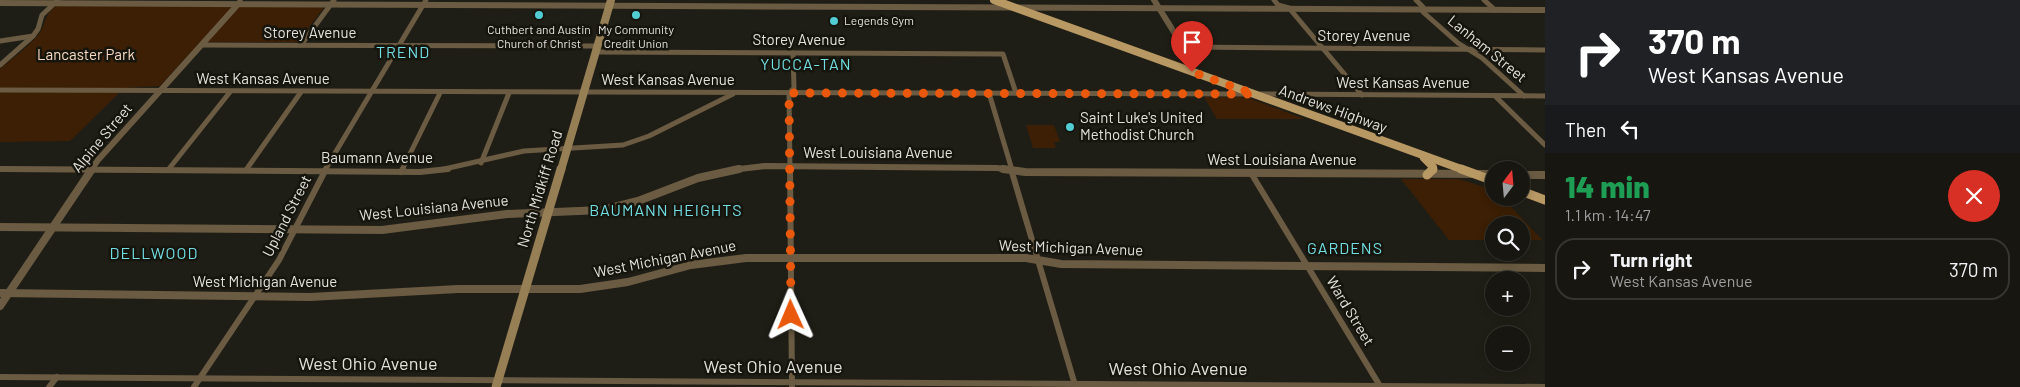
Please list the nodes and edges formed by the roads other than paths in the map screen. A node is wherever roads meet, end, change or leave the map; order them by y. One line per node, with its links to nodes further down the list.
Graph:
1 (994, 0): 14 (main road, Andrews Highway)
2 (1154, 0): 15 (street)
3 (1274, 0): 16 (street)
4 (1416, 0): 17 (street, Lanham Street)
5 (1484, 0): 18 (street)
6 (56, 1): 7 (street); 12 (street); 20 (street)
7 (146, 2): 8 (street)
8 (241, 2): 9 (street); 22 (street, Alpine Street)
9 (333, 2): 10 (street); 23 (street)
10 (425, 2): 11 (street); 24 (street, Upland Street)
11 (520, 2): 13 (street)
12 (0, 3)
13 (611, 3): 14 (street); 26 (main road, North Midkiff Road)
14 (1014, 7): 15 (street); 32 (main road, Andrews Highway)
15 (1159, 8): 16 (street); 25 (street)
16 (1289, 8): 17 (street); 27 (street)
17 (1424, 9): 18 (street); 28 (street, Lanham Street)
18 (1495, 10): 19 (street)
19 (1545, 10)
20 (33, 36): 21 (street); 31 (street)
21 (0, 40)
22 (202, 45): 23 (street, Storey Avenue); 34 (street, Alpine Street)
23 (300, 45): 24 (street, Storey Avenue)
24 (400, 46): 26 (street, Storey Avenue); 37 (street, Upland Street)
25 (1183, 47): 27 (street, Storey Avenue); 32 (street)
26 (597, 49): 30 (street, Storey Avenue); 38 (main road, North Midkiff Road)
27 (1323, 49): 28 (street, Storey Avenue); 46 (street)
28 (1470, 50): 29 (street, Storey Avenue); 48 (street, Lanham Street)
29 (1545, 50)
30 (793, 53): 40 (street); 44 (street, Storey Avenue)
31 (0, 65)
32 (1192, 72): 45 (main road, Andrews Highway)
33 (0, 90): 34 (street, West Kansas Avenue)
34 (160, 91): 35 (street, West Kansas Avenue); 57 (street, Alpine Street)
35 (230, 92): 36 (street, West Kansas Avenue); 58 (street)
36 (301, 92): 37 (street, West Kansas Avenue); 59 (street)
37 (372, 92): 41 (street, West Kansas Avenue); 60 (street, Upland Street)
38 (584, 92): 39 (street, West Kansas Avenue); 42 (street, West Kansas Avenue); 51 (main road, North Midkiff Road)
39 (740, 92): 40 (street, West Kansas Avenue); 51 (street, Baumann Avenue)
40 (790, 92): 43 (street, West Kansas Avenue); 54 (street)
41 (440, 93): 42 (street, West Kansas Avenue); 61 (street)
42 (509, 93): 53 (street)
43 (989, 93): 44 (street, West Kansas Avenue); 55 (street)
44 (1016, 93): 45 (street, West Kansas Avenue)
45 (1254, 94): 46 (street, West Kansas Avenue); 52 (main road, Andrews Highway)
46 (1362, 95): 47 (street, West Kansas Avenue)
47 (1495, 96): 48 (street, West Kansas Avenue); 50 (street, Lanham Street)
48 (1524, 96): 49 (street, West Kansas Avenue)
49 (1545, 96)
50 (1545, 145)
51 (567, 150): 53 (street, Baumann Avenue); 71 (main road, North Midkiff Road)
52 (1420, 155): 63 (main road); 66 (main road, Andrews Highway)
53 (481, 163): 61 (street, Baumann Avenue)
54 (789, 166): 55 (street, West Louisiana Avenue); 71 (street, West Louisiana Avenue); 75 (street)
55 (1011, 168): 62 (street, West Louisiana Avenue); 76 (street)
56 (0, 169): 57 (street, Baumann Avenue)
57 (92, 169): 58 (street, Baumann Avenue); 73 (street, Alpine Street)
58 (168, 170): 59 (street, Baumann Avenue)
59 (246, 170): 60 (street, Baumann Avenue)
60 (325, 171): 61 (street, Baumann Avenue); 74 (street, Upland Street)
61 (401, 172)
62 (1251, 173): 63 (street, West Louisiana Avenue); 77 (street, Ward Street)
63 (1427, 174): 66 (street, West Louisiana Avenue)
64 (1485, 174): 66 (street, West Louisiana Avenue)
65 (1530, 174): 67 (street)
66 (1475, 175): 68 (main road, Andrews Highway)
67 (1545, 175)
68 (1485, 178)
69 (1530, 194): 70 (main road)
70 (1545, 200)
71 (547, 213): 74 (street, West Louisiana Avenue); 79 (main road, North Midkiff Road)
72 (0, 227): 73 (street, West Louisiana Avenue)
73 (53, 227): 74 (street, West Louisiana Avenue); 81 (street, Alpine Street)
74 (294, 230): 82 (street, Upland Street)
75 (791, 258): 76 (street, West Michigan Avenue); 79 (street, West Michigan Avenue); 88 (street)
76 (1038, 261): 77 (street, West Michigan Avenue); 89 (street)
77 (1308, 267): 78 (street, West Michigan Avenue); 90 (street, Ward Street)
78 (1545, 268)
79 (524, 289): 82 (street, West Michigan Avenue); 87 (main road, North Midkiff Road)
80 (0, 293): 81 (street, West Michigan Avenue)
81 (10, 293): 82 (street, West Michigan Avenue); 83 (street, Alpine Street)
82 (256, 296): 86 (street, Upland Street)
83 (0, 306)
84 (0, 377): 85 (street, West Ohio Avenue)
85 (57, 377): 86 (street, West Ohio Avenue); 91 (street)
86 (199, 378): 87 (street, West Ohio Avenue); 92 (street, Upland Street)
87 (497, 383): 88 (street, West Ohio Avenue)
88 (792, 384): 89 (street, West Ohio Avenue)
89 (1076, 385): 90 (street, West Ohio Avenue)
90 (1380, 386): 93 (street, West Ohio Avenue)
91 (49, 387)
92 (194, 387)
93 (1545, 387)

